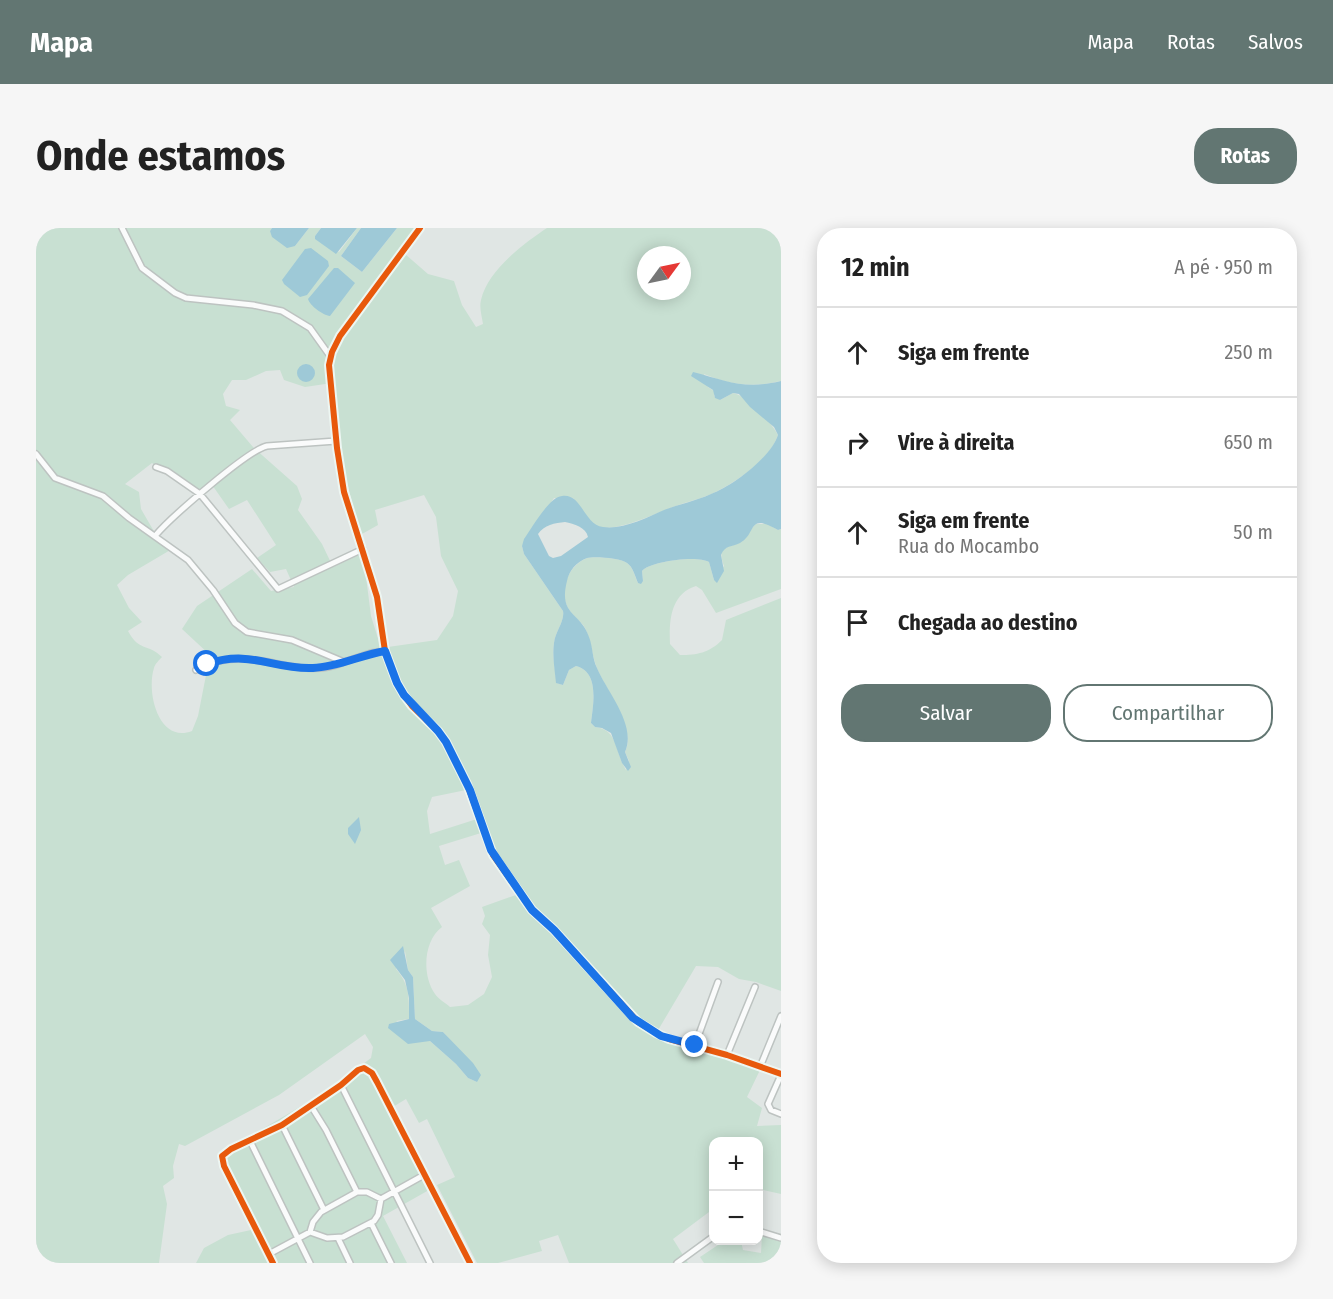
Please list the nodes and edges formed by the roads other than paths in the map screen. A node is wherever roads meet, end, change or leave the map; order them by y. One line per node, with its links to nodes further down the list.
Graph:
1 (122, 228): 3 (street)
2 (420, 228): 3 (street)
3 (330, 356): 4 (street)
4 (336, 441): 7 (street); 9 (street)
5 (36, 454): 8 (street)
6 (156, 467): 7 (street)
7 (200, 494): 8 (street); 9 (street)
8 (155, 536): 11 (street)
9 (363, 549): 10 (street)
10 (385, 651): 11 (street); 16 (street)
11 (344, 662): 12 (street)
12 (196, 670)
13 (718, 982): 16 (street)
14 (755, 987): 17 (street)
15 (781, 1017): 18 (street)
16 (695, 1045): 17 (street)
17 (727, 1055): 18 (street)
18 (760, 1066): 19 (street)
19 (781, 1074): 22 (street)
20 (341, 1085): 21 (street); 25 (street); 27 (street)
21 (311, 1106): 23 (street); 26 (street)
22 (781, 1114)
23 (282, 1125): 24 (street); 29 (street)
24 (250, 1141): 35 (street); 37 (street)
25 (424, 1175): 27 (street); 43 (street)
26 (357, 1192): 28 (street); 29 (street)
27 (394, 1192): 28 (street); 42 (street)
28 (381, 1199): 30 (street)
29 (324, 1210): 31 (street)
30 (371, 1223): 33 (street); 41 (street)
31 (310, 1232): 33 (street); 35 (street)
32 (763, 1232): 34 (street)
33 (338, 1238): 40 (street)
34 (781, 1238)
35 (298, 1239): 37 (street); 39 (street)
36 (709, 1240): 44 (street)
37 (268, 1254): 38 (street)
38 (272, 1263)
39 (310, 1263)
40 (350, 1263)
41 (391, 1263)
42 (430, 1263)
43 (470, 1263)
44 (677, 1263)

